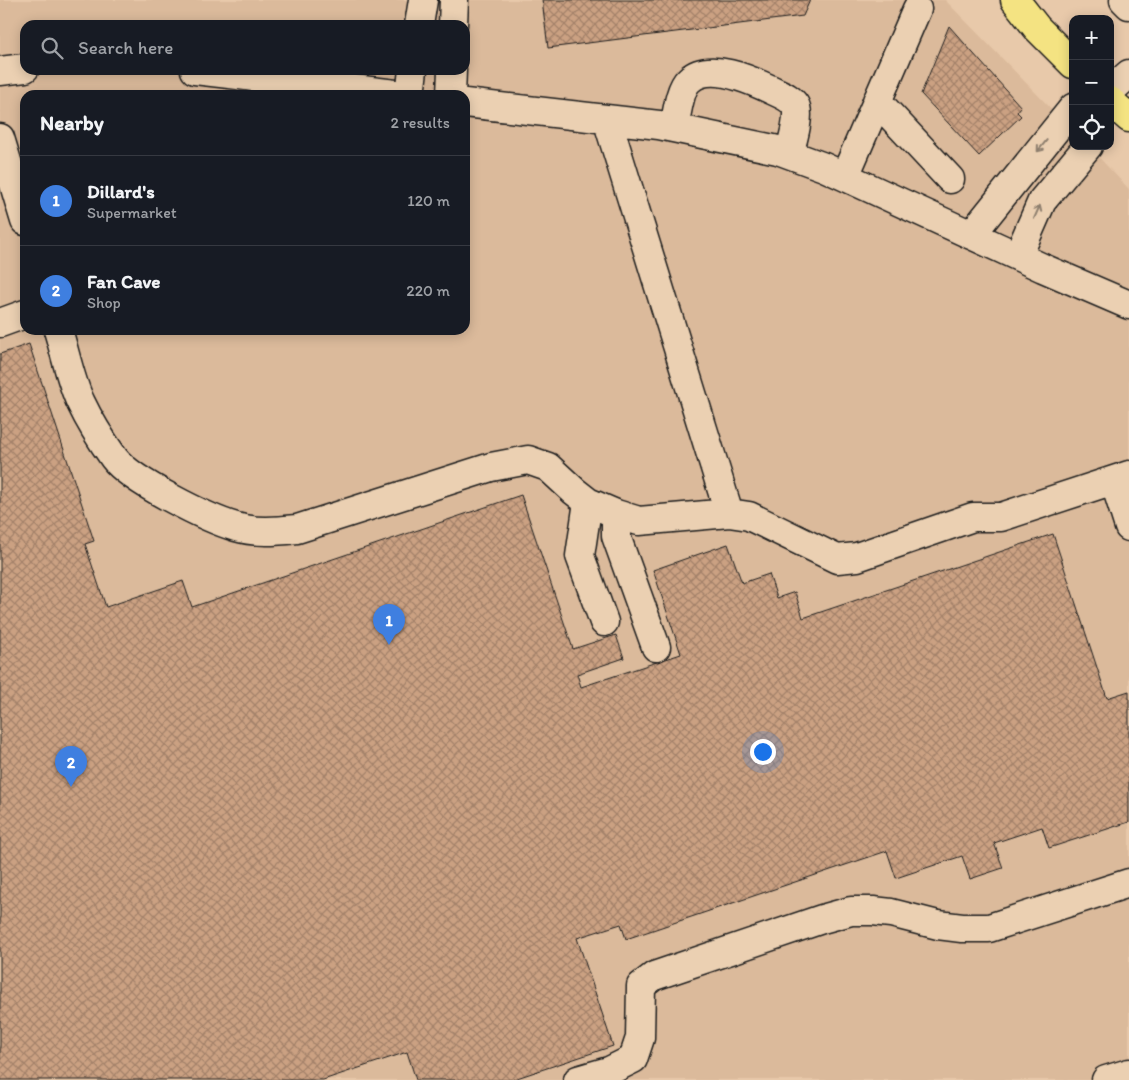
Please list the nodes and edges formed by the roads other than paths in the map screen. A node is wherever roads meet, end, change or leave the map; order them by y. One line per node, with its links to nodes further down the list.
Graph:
1 (423, 0): 7 (street)
2 (454, 0): 8 (street)
3 (1015, 0): 9 (main road)
4 (1124, 0): 5 (street)
5 (1129, 5)
6 (917, 9): 21 (street)
7 (420, 20)
8 (453, 20)
9 (1069, 60)
10 (20, 69): 11 (street)
11 (0, 71)
12 (1129, 74): 17 (street)
13 (271, 75): 16 (street)
14 (412, 75): 19 (street)
15 (452, 75): 20 (street)
16 (352, 80): 18 (street)
17 (1114, 87)
18 (387, 90)
19 (411, 90)
20 (451, 90)
21 (877, 101): 31 (street); 32 (street)
22 (470, 103): 26 (street)
23 (1114, 105): 25 (main road)
24 (1069, 113): 34 (street, one-way to 34)
25 (1129, 118)
26 (607, 119): 27 (street); 42 (street)
27 (674, 128): 30 (street); 30 (street)
28 (0, 138): 33 (street)
29 (1085, 150): 35 (street, one-way to 29)
30 (789, 154): 31 (street)
31 (845, 176): 34 (street)
32 (950, 179)
33 (20, 204)
34 (971, 235): 35 (street)
35 (1018, 256): 36 (street)
36 (1129, 305)
37 (20, 316): 38 (street)
38 (0, 323)
39 (60, 335): 41 (street)
40 (1122, 477): 42 (street); 44 (street)
41 (588, 502): 43 (street); 45 (street)
42 (729, 513): 43 (street)
43 (616, 514): 46 (street)
44 (1129, 527)
45 (604, 622)
46 (656, 647)
47 (1129, 883): 49 (street)
48 (1129, 1073): 50 (street)
49 (578, 1080)
50 (1106, 1080)

